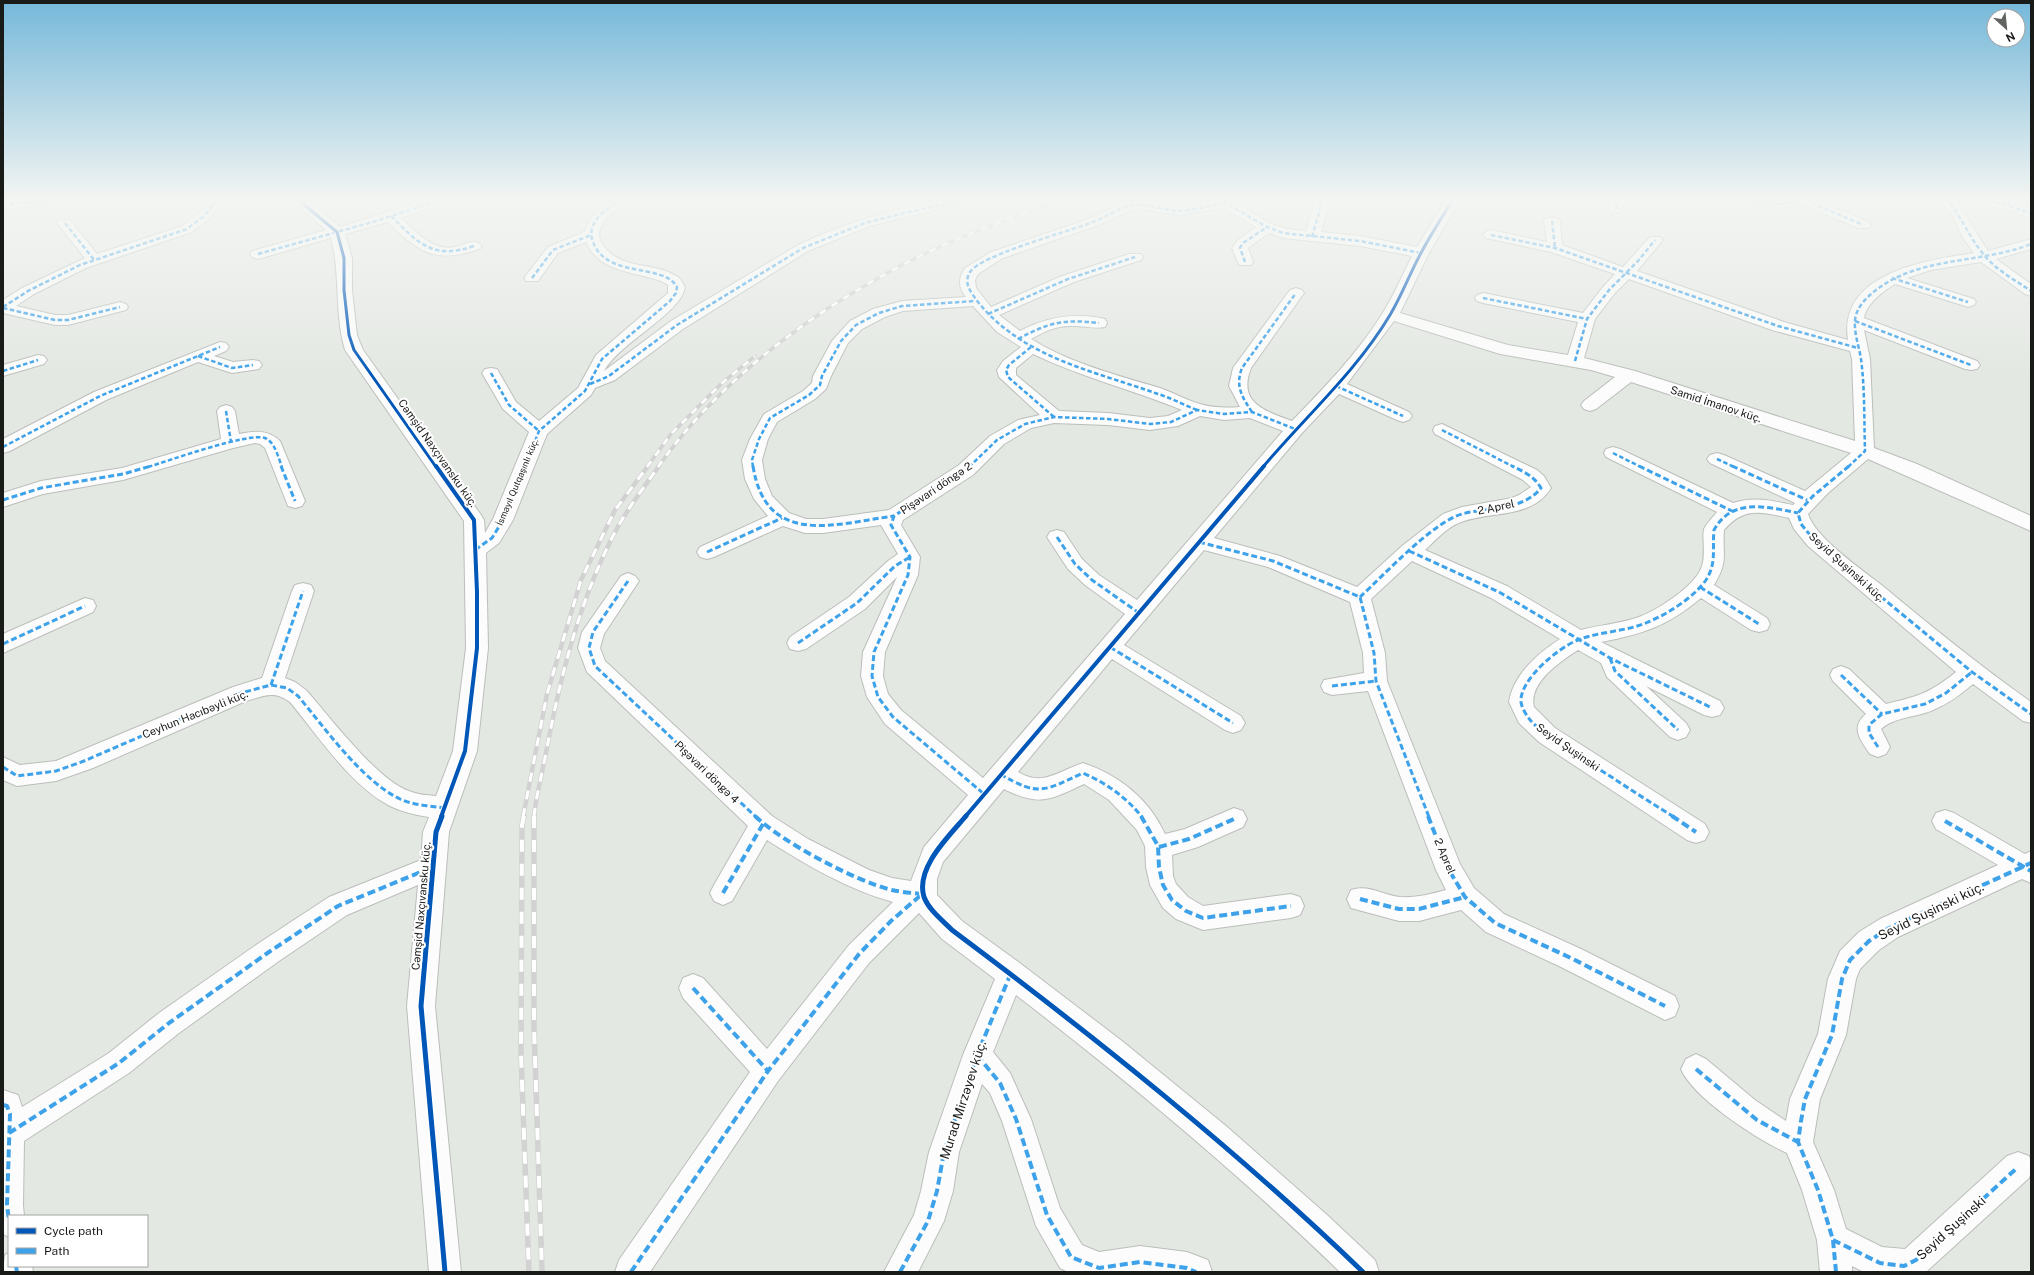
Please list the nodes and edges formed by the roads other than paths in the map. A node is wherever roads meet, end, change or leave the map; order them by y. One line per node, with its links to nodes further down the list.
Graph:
1 (92, 258): 15 (street)
2 (101, 258): 15 (street)
3 (344, 258): 68 (street, Cəmşid Naxçıvansku küç.)
4 (547, 258): 18 (street)
5 (606, 258): 43 (street, İsmayıl Qutqaşınlı küç.)
6 (787, 258): 43 (street)
7 (993, 258): 23 (street)
8 (1133, 258): 27 (street)
9 (1243, 258): 16 (street)
10 (1419, 258): 28 (street)
11 (1583, 258): 17 (street)
12 (1641, 258): 17 (street)
13 (1975, 258): 19 (street)
14 (1986, 258): 20 (street)
15 (94, 260): 26 (street)
16 (1245, 262)
17 (1626, 272): 29 (street); 34 (street)
18 (532, 278)
19 (1892, 278): 24 (street); 30 (street)
20 (2031, 291)
21 (1296, 293): 48 (street)
22 (1483, 298): 29 (street)
23 (975, 300): 27 (street); 64 (street)
24 (1968, 302)
25 (120, 307): 26 (street)
26 (3, 308)
27 (988, 314): 32 (street)
28 (1390, 314): 37 (street, Samid İmanov küç.); 44 (street)
29 (1587, 319): 37 (street)
30 (1855, 320): 34 (street); 39 (street)
31 (1099, 323): 32 (street)
32 (1024, 343): 46 (street); 50 (street)
33 (220, 347): 35 (street)
34 (1858, 348): 56 (street)
35 (198, 356): 38 (street); 55 (street)
36 (38, 360): 40 (street)
37 (1575, 361): 42 (street, Samid İmanov küç.)
38 (253, 365)
39 (1971, 365)
40 (3, 371)
41 (491, 373): 53 (street)
42 (1629, 375): 45 (street); 56 (street, Samid İmanov küç.)
43 (590, 384): 53 (street, İsmayıl Qutqaşınlı küç.)
44 (1336, 386): 49 (street); 51 (street)
45 (1590, 405)
46 (1197, 410): 48 (street); 50 (street, Pişəvari döngə 2)
47 (226, 411): 54 (street)
48 (1252, 412): 51 (street)
49 (1403, 416)
50 (1054, 417): 63 (street, Pişəvari döngə 2)
51 (1295, 429): 67 (street)
52 (1442, 430): 69 (street, 2 Aprel)
53 (538, 431): 68 (street, İsmayıl Qutqaşınlı küç.)
54 (231, 442): 59 (street); 60 (street)
55 (3, 447)
56 (1865, 451): 61 (street); 65 (street, Samid İmanov küç.)
57 (1613, 453): 62 (street)
58 (1717, 459): 61 (street)
59 (3, 500)
60 (295, 500)
61 (1802, 506): 62 (street); 84 (street, Seyid Şuşinski küç.)
62 (1732, 511): 73 (street, Seyid Şuşinski)
63 (894, 516): 64 (street); 71 (street, Pişəvari döngə 2)
64 (782, 518): 70 (street)
65 (2031, 524)
66 (1057, 537): 77 (street)
67 (1199, 542): 75 (street); 77 (street)
68 (475, 550): 98 (street, Cəmşid Naxçıvansku küç.)
69 (1409, 551): 75 (street, 2 Aprel); 79 (street)
70 (707, 552)
71 (910, 557): 80 (street); 97 (street)
72 (628, 581): 101 (street, Pişəvari döngə 4)
73 (1700, 587): 78 (street); 79 (street, Seyid Şuşinski)
74 (303, 591): 87 (street)
75 (1360, 597): 86 (street, 2 Aprel)
76 (85, 606): 81 (street)
77 (1139, 613): 82 (street)
78 (1759, 624)
79 (1577, 640): 83 (street); 102 (street, Seyid Şuşinski)
80 (798, 643)
81 (3, 644)
82 (1110, 647): 92 (street); 96 (street)
83 (1610, 658): 89 (street); 93 (street)
84 (1972, 672): 90 (street); 91 (street, Seyid Şuşinski küç.)
85 (1841, 676): 90 (street)
86 (1376, 681): 88 (street); 108 (street, 2 Aprel)
87 (271, 685): 95 (street, Ceyhun Hacıbəyli küç.); 98 (street, Ceyhun Hacıbəyli küç.)
88 (1332, 686)
89 (1712, 708)
90 (1882, 714): 94 (street)
91 (2031, 714)
92 (1233, 723)
93 (1678, 730)
94 (1878, 747)
95 (3, 767)
96 (1000, 774): 97 (street); 103 (street)
97 (984, 794): 107 (street)
98 (445, 808): 104 (street, Cəmşid Naxçıvansku küç.)
99 (1234, 819): 103 (street)
100 (1945, 821): 105 (street)
101 (763, 824): 106 (street); 107 (street, Pişəvari döngə 4)
102 (1696, 832)
103 (1159, 847): 110 (street)
104 (433, 867): 117 (street); 122 (street, Cəmşid Naxçıvansku küç.)
105 (2029, 867): 118 (street, Seyid Şuşinski küç.)
106 (723, 893)
107 (922, 894): 111 (street); 116 (street)
108 (1465, 897): 109 (street); 113 (street, 2 Aprel)
109 (1360, 899)
110 (1291, 906)
111 (1011, 973): 114 (street, Murad Mirzəyev küç.); 126 (street)
112 (693, 988): 116 (street)
113 (1665, 1006)
114 (977, 1055): 124 (street, Murad Mirzəyev küç.); 125 (street)
115 (1696, 1069): 118 (street)
116 (768, 1071): 123 (street)
117 (6, 1119): 120 (street)
118 (1798, 1142): 121 (street)
119 (2018, 1167): 121 (street, Seyid Şuşinski)
120 (8, 1215)
121 (1833, 1240): 127 (street)
122 (445, 1272)
123 (631, 1272)
124 (900, 1272)
125 (1196, 1272)
126 (1363, 1272)
127 (1836, 1272)

